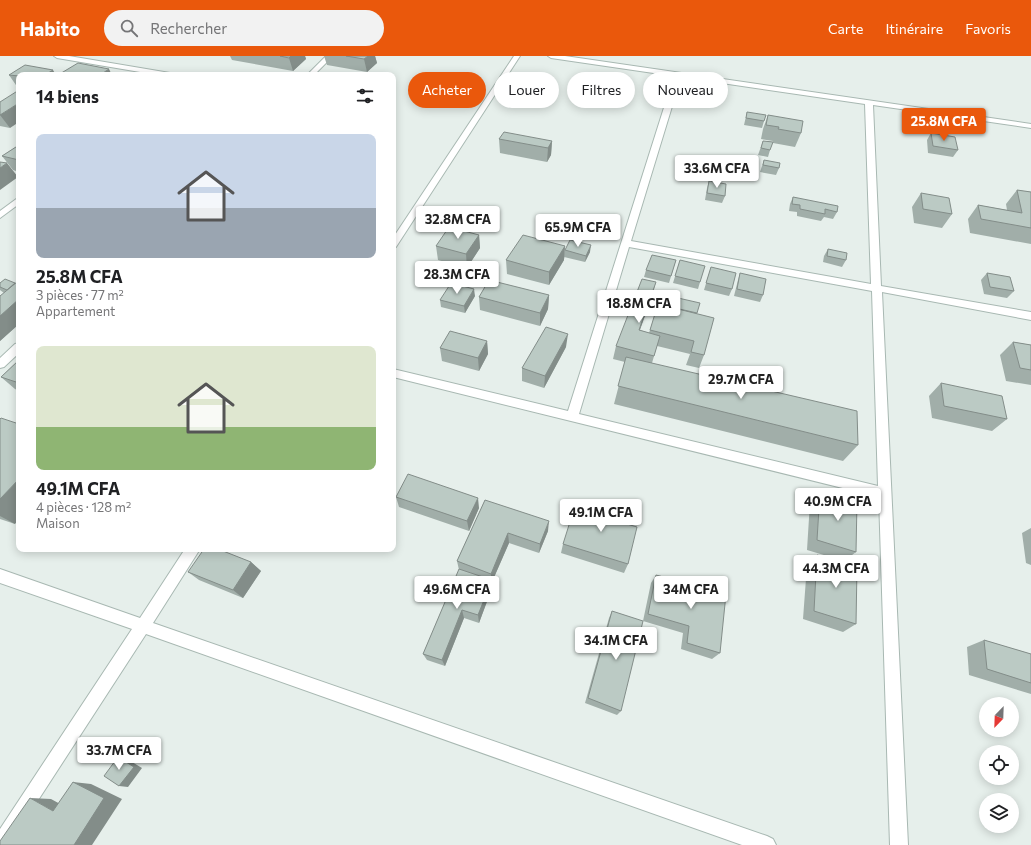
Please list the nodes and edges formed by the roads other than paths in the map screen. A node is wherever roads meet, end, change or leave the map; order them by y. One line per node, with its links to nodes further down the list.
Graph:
1 (57, 56): 5 (street)
2 (330, 56): 6 (street)
3 (517, 56): 14 (street)
4 (551, 56): 7 (street)
5 (152, 72)
6 (313, 72)
7 (664, 72)
8 (728, 81): 9 (street)
9 (869, 102): 11 (street); 16 (street)
10 (668, 108): 15 (street)
11 (1031, 126)
12 (16, 202): 13 (street)
13 (0, 215)
14 (396, 240)
15 (626, 243): 16 (street); 21 (street)
16 (877, 288): 17 (street); 22 (street)
17 (1031, 316)
18 (16, 350): 19 (street)
19 (0, 364)
20 (396, 374): 21 (street)
21 (572, 417): 22 (street)
22 (885, 493): 28 (street)
23 (191, 552): 25 (street)
24 (0, 576): 25 (street)
25 (142, 626): 26 (street); 27 (street)
26 (0, 844)
27 (767, 845)
28 (899, 845)

